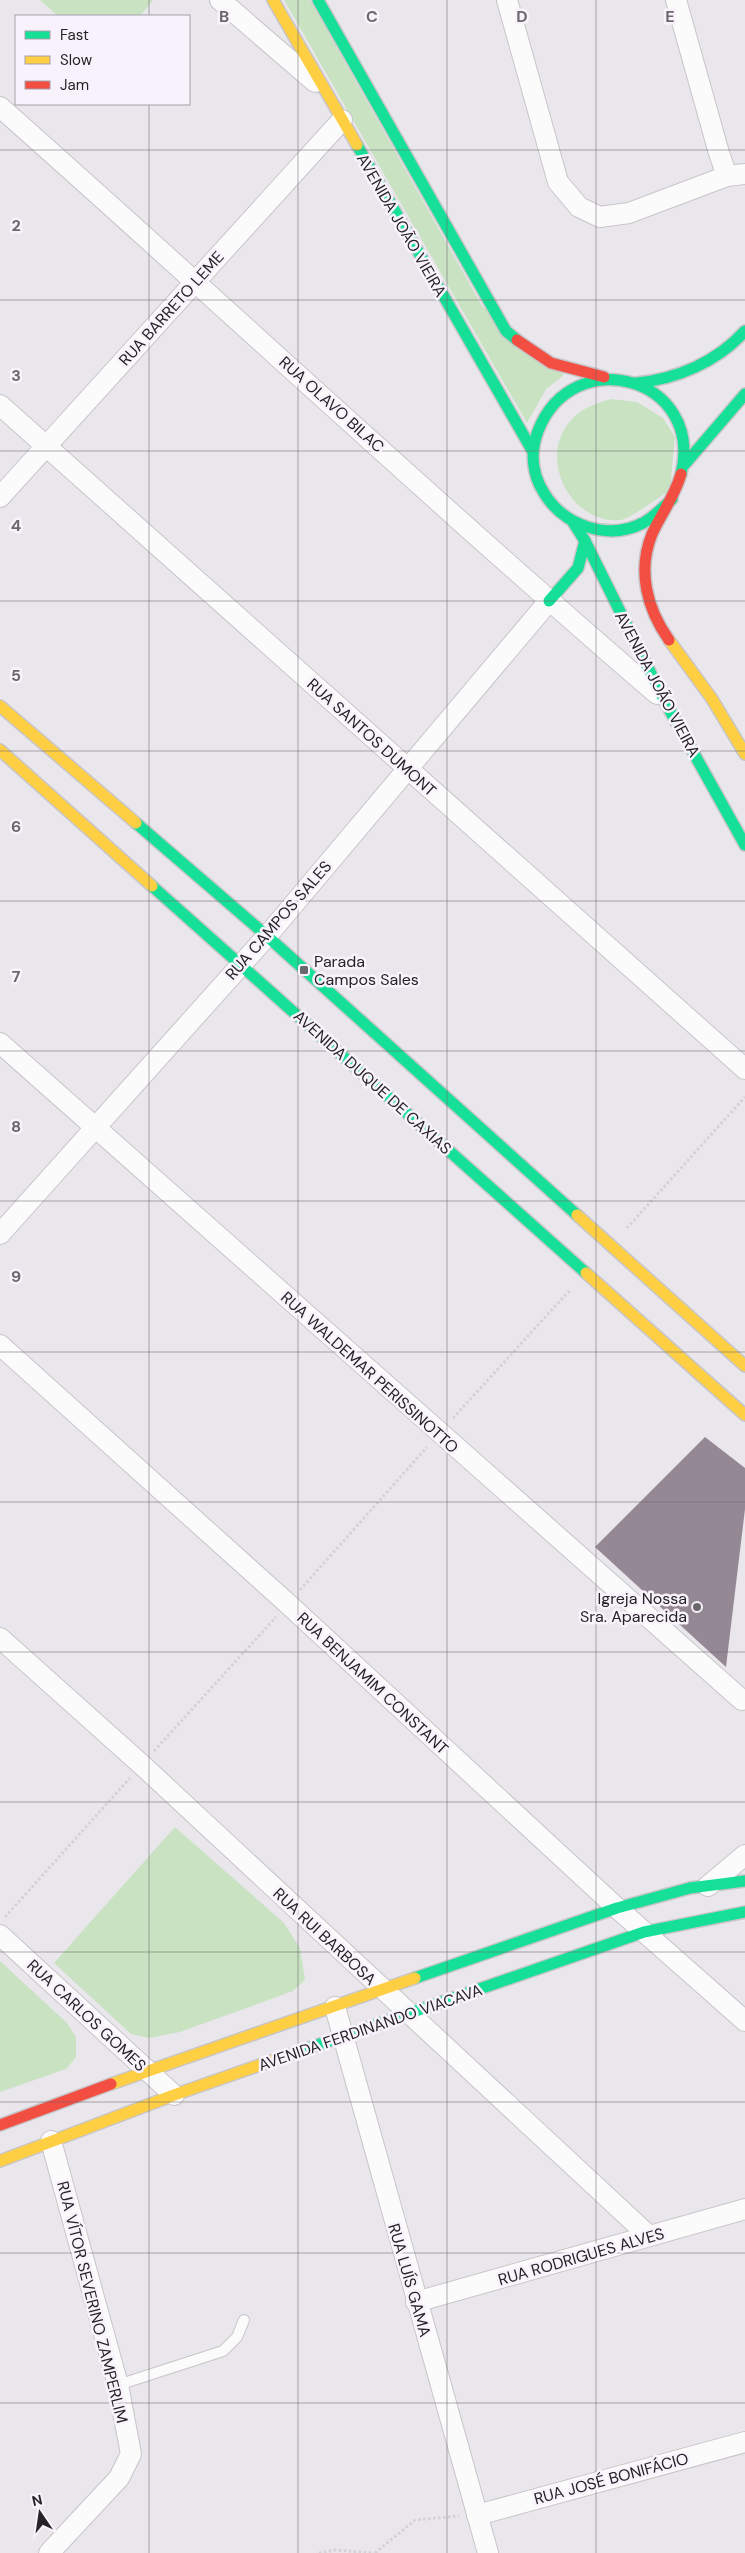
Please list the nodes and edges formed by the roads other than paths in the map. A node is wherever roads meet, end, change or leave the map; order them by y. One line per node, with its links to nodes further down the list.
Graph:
1 (220, 0): 6 (street)
2 (273, 0): 6 (street, AVENIDA JOÃO VIEIRA)
3 (318, 0): 12 (street)
4 (507, 0): 9 (street)
5 (676, 0): 9 (street)
6 (325, 92): 8 (street, AVENIDA JOÃO VIEIRA)
7 (0, 107): 10 (street, RUA OLAVO BILAC)
8 (342, 120): 10 (street, RUA BARRETO LEME); 17 (street, AVENIDA JOÃO VIEIRA)
9 (736, 175)
10 (196, 281): 16 (street, RUA BARRETO LEME); 23 (street, RUA OLAVO BILAC)
11 (745, 331): 13 (street)
12 (605, 378): 13 (street); 17 (street)
13 (636, 383): 18 (street)
14 (745, 394): 18 (street)
15 (0, 405): 16 (street, RUA SANTOS DUMONT)
16 (46, 446): 19 (street, RUA BARRETO LEME); 28 (street, RUA SANTOS DUMONT)
17 (532, 450): 21 (street)
18 (685, 464): 20 (street)
19 (0, 497)
20 (672, 499): 21 (street); 27 (street, AVENIDA JOÃO VIEIRA)
21 (573, 522): 22 (street, AVENIDA JOÃO VIEIRA)
22 (586, 541): 23 (street); 24 (street, AVENIDA JOÃO VIEIRA)
23 (549, 601): 24 (street, RUA OLAVO BILAC); 28 (street, RUA CAMPOS SALES)
24 (664, 700): 29 (street, AVENIDA JOÃO VIEIRA)
25 (0, 706): 30 (street)
26 (0, 750): 31 (street, AVENIDA DUQUE DE CAXIAS)
27 (745, 754)
28 (408, 769): 30 (street, RUA CAMPOS SALES); 33 (street, RUA SANTOS DUMONT)
29 (745, 845)
30 (266, 936): 31 (street, RUA CAMPOS SALES); 37 (street)
31 (240, 964): 34 (street, RUA CAMPOS SALES); 38 (street, AVENIDA DUQUE DE CAXIAS)
32 (0, 1043): 34 (street, RUA WALDEMAR PERISSINOTTO)
33 (745, 1069)
34 (95, 1128): 35 (street, RUA CAMPOS SALES); 40 (street, RUA WALDEMAR PERISSINOTTO)
35 (0, 1234)
36 (0, 1344): 44 (street, RUA BENJAMIM CONSTANT)
37 (745, 1366)
38 (745, 1415)
39 (0, 1638): 48 (street, RUA RUI BARBOSA)
40 (744, 1699)
41 (745, 1855): 43 (street)
42 (745, 1881): 43 (street, AVENIDA FERDINANDO VIACAVA)
43 (708, 1886): 44 (street, AVENIDA FERDINANDO VIACAVA)
44 (616, 1908): 46 (street, RUA BENJAMIM CONSTANT); 48 (street, AVENIDA FERDINANDO VIACAVA)
45 (745, 1912): 46 (street, AVENIDA FERDINANDO VIACAVA)
46 (644, 1932): 50 (street, AVENIDA FERDINANDO VIACAVA); 51 (street, RUA BENJAMIM CONSTANT)
47 (0, 1935): 53 (street, RUA CARLOS GOMES)
48 (384, 1990): 49 (street, AVENIDA FERDINANDO VIACAVA); 50 (street, RUA RUI BARBOSA)
49 (335, 2007): 52 (street, RUA LUÍS GAMA); 53 (street, AVENIDA FERDINANDO VIACAVA)
50 (409, 2012): 52 (street, AVENIDA FERDINANDO VIACAVA); 59 (street, RUA RUI BARBOSA)
51 (745, 2021)
52 (343, 2036): 54 (street, AVENIDA FERDINANDO VIACAVA); 60 (street, RUA LUÍS GAMA)
53 (148, 2070): 54 (street, RUA CARLOS GOMES); 55 (street, AVENIDA FERDINANDO VIACAVA)
54 (174, 2096): 56 (street, AVENIDA FERDINANDO VIACAVA)
55 (0, 2125)
56 (52, 2141): 57 (street, AVENIDA FERDINANDO VIACAVA); 62 (street, RUA VÍTOR SEVERINO ZAMPERLIM)
57 (0, 2161)
58 (745, 2209): 59 (street, RUA RODRIGUES ALVES)
59 (649, 2236): 60 (street, RUA RODRIGUES ALVES)
60 (416, 2302): 64 (street, RUA LUÍS GAMA)
61 (244, 2320): 62 (lane)
62 (118, 2385): 65 (street, RUA VÍTOR SEVERINO ZAMPERLIM)
63 (745, 2442): 64 (street, RUA JOSÉ BONIFÁCIO)
64 (477, 2515): 66 (street, RUA LUÍS GAMA)
65 (49, 2553)
66 (488, 2553)

